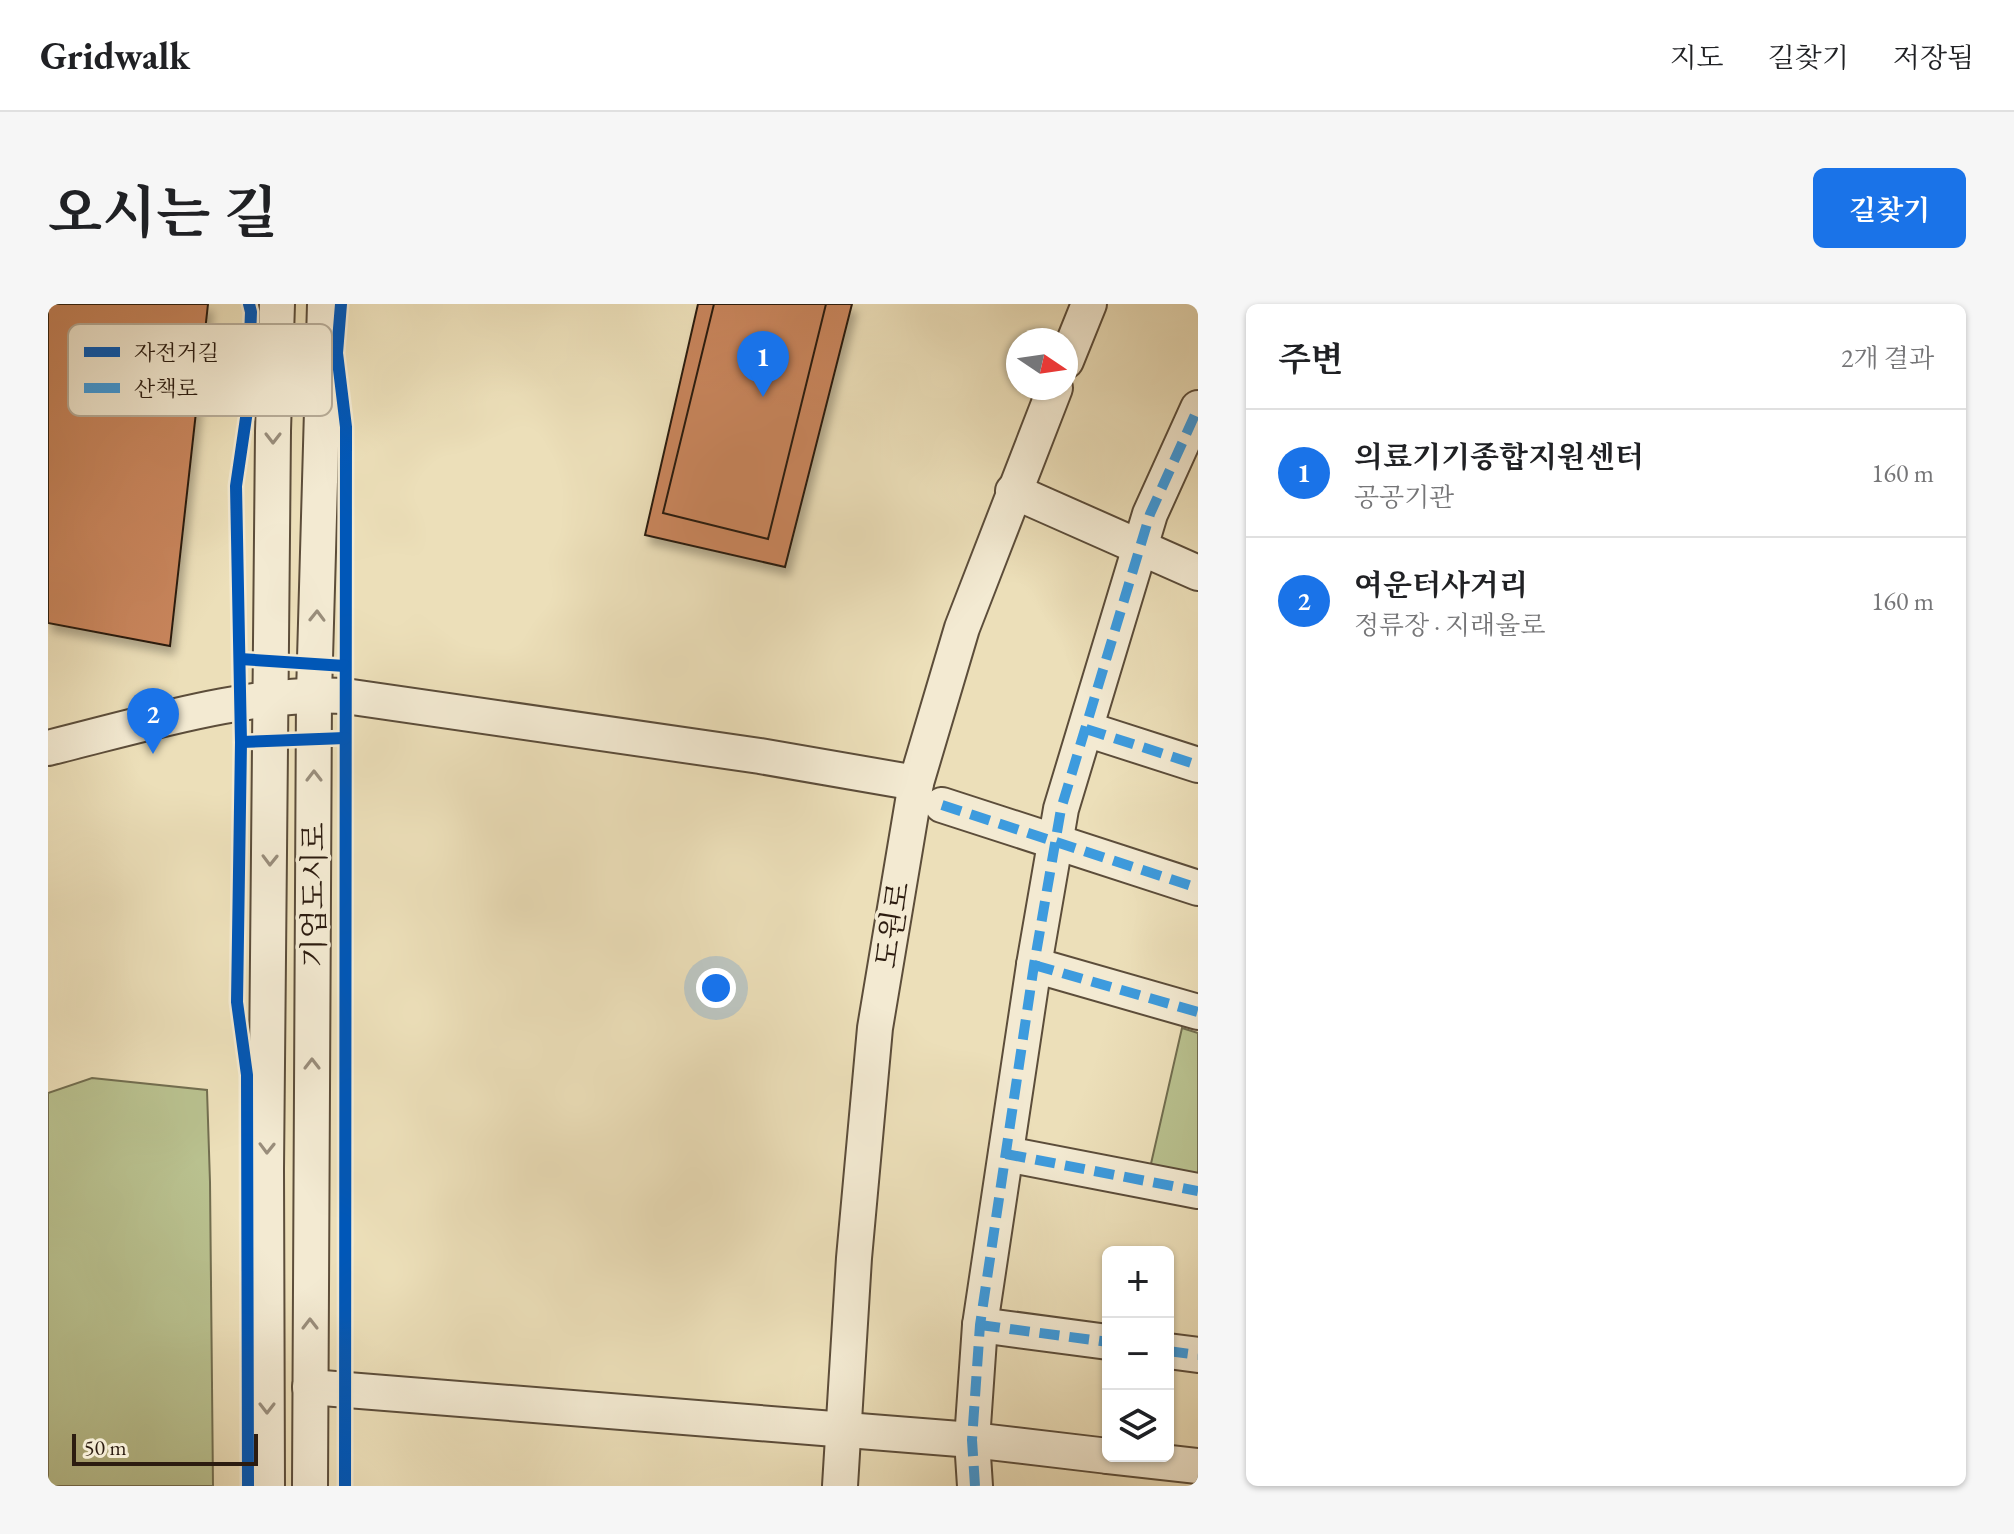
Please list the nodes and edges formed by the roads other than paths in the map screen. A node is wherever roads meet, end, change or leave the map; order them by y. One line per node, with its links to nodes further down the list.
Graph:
1 (277, 304): 4 (street, 기업도시로, one-way to 4)
2 (325, 304): 5 (street, 기업도시로, one-way to 2)
3 (1089, 304): 6 (street)
4 (276, 324)
5 (324, 324)
6 (1078, 331)
7 (1050, 400): 11 (street, 도원로)
8 (1198, 408): 12 (street)
9 (273, 416): 15 (street, 기업도시로, one-way to 15)
10 (322, 416): 14 (street, 기업도시로, one-way to 10)
11 (1013, 491): 12 (street); 19 (street, 도원로)
12 (1140, 546): 13 (street); 16 (street)
13 (1198, 573)
14 (314, 694): 15 (street); 19 (street); 31 (street, 기업도시로, one-way to 14)
15 (272, 698): 17 (street); 37 (street, 기업도시로, one-way to 37)
16 (1086, 729): 18 (street); 21 (street)
17 (48, 748)
18 (1198, 765)
19 (916, 783): 32 (street, 도원로)
20 (942, 805): 21 (street)
21 (1057, 843): 22 (street); 23 (street)
22 (1198, 888)
23 (1034, 965): 24 (street); 25 (street)
24 (1198, 1012)
25 (1006, 1154): 26 (street); 27 (street)
26 (1198, 1191)
27 (980, 1325): 28 (street); 33 (street)
28 (1102, 1341)
29 (1174, 1352): 30 (street)
30 (1198, 1355)
31 (310, 1387): 32 (street); 38 (street, 기업도시로)
32 (843, 1430): 33 (street); 39 (street, 도원로)
33 (972, 1440): 34 (street); 40 (street)
34 (1102, 1455)
35 (1162, 1462): 36 (street)
36 (1198, 1466)
37 (267, 1486)
38 (310, 1486)
39 (840, 1486)
40 (975, 1486)

